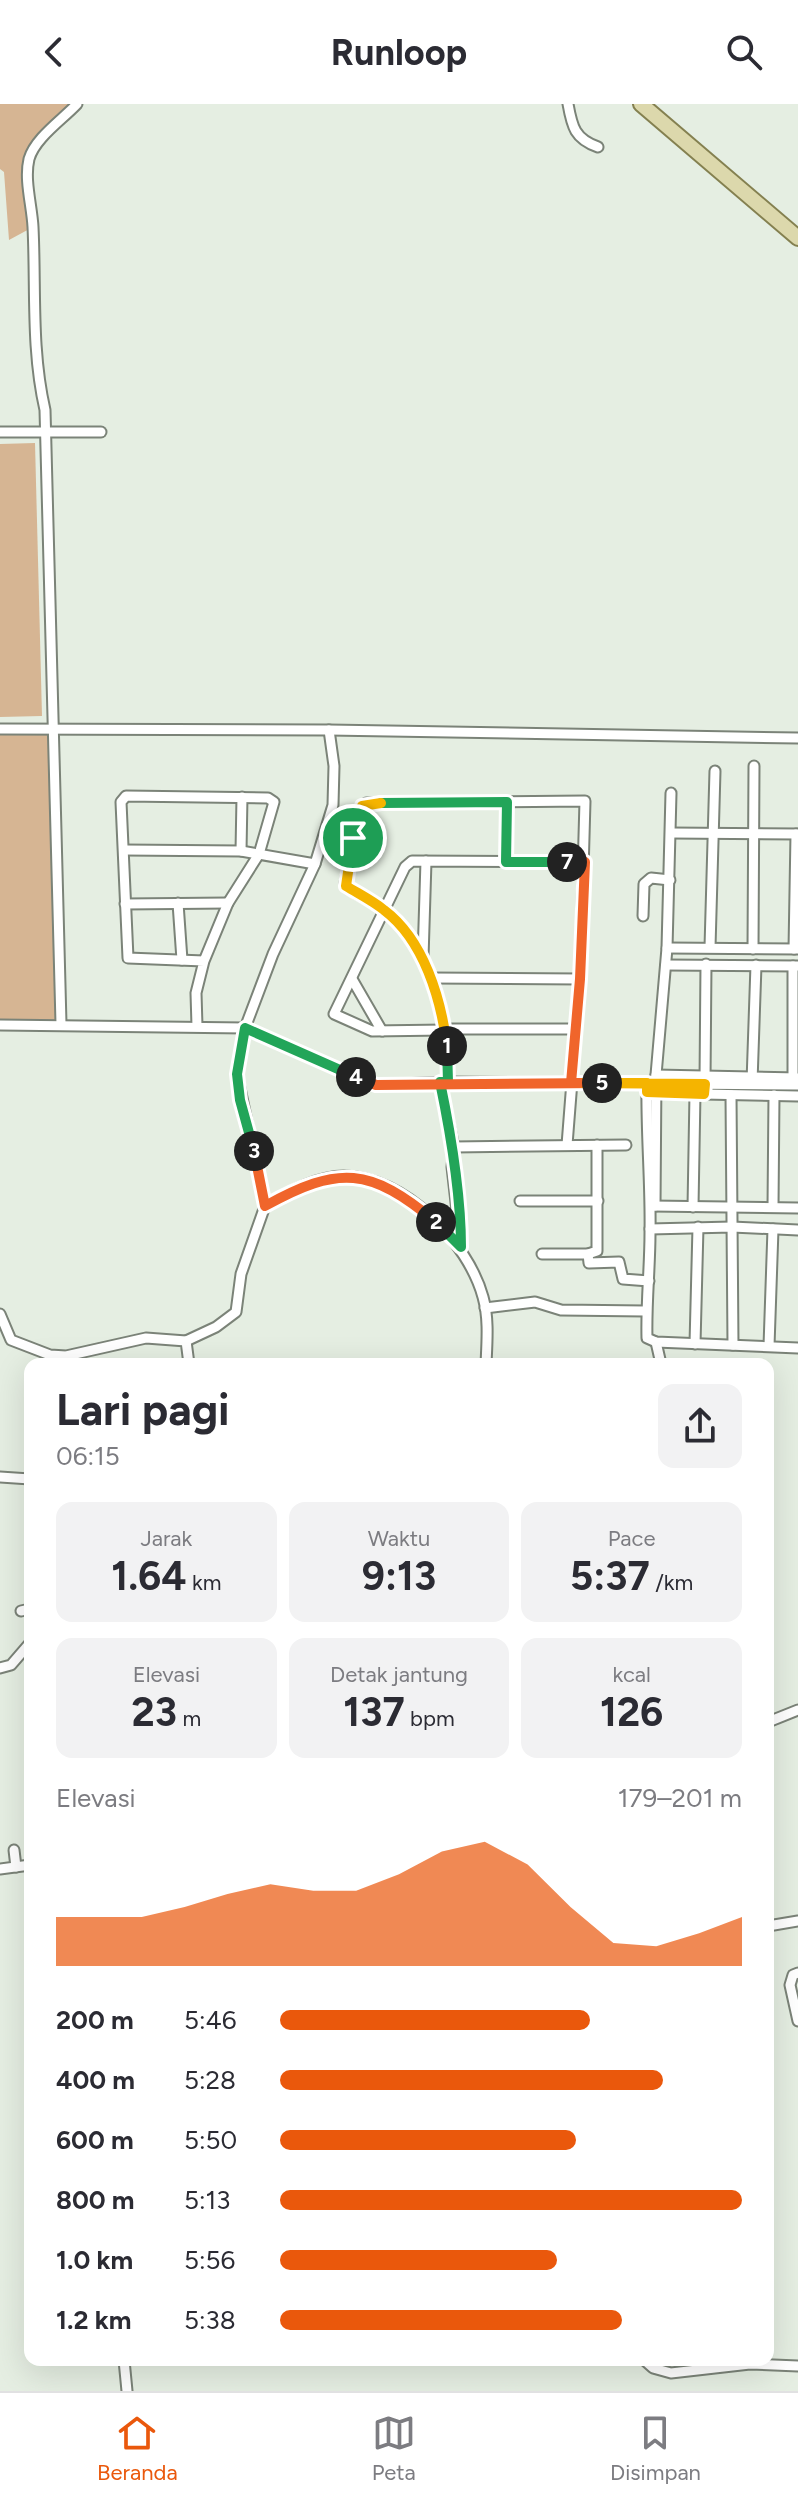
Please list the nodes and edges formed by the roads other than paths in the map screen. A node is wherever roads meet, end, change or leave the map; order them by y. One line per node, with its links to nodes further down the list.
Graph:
1 (77, 104): 7 (street)
2 (568, 104): 4 (street)
3 (641, 104): 5 (main road)
4 (598, 147)
5 (798, 238)
6 (0, 432): 7 (street)
7 (45, 432): 8 (street); 10 (street)
8 (101, 432)
9 (0, 729): 10 (street)
10 (53, 729): 11 (street); 50 (street)
11 (329, 730): 12 (street); 28 (street)
12 (798, 738)
13 (754, 766): 20 (street)
14 (715, 771): 19 (street)
15 (671, 793): 18 (street)
16 (242, 797): 22 (street); 23 (street); 24 (street)
17 (507, 802): 26 (street); 27 (street); 33 (street)
18 (671, 833): 19 (street); 29 (street)
19 (713, 833): 20 (street); 35 (street)
20 (753, 833): 21 (street); 37 (street)
21 (797, 834): 38 (street)
22 (124, 850): 23 (street); 32 (street)
23 (241, 851): 24 (street)
24 (259, 854): 28 (street); 31 (street)
25 (426, 861): 26 (street); 33 (street); 41 (street)
26 (506, 862): 27 (street)
27 (585, 862): 49 (street)
28 (315, 864): 53 (street)
29 (670, 880): 34 (street); 36 (street)
30 (178, 903): 31 (street); 32 (street); 39 (street)
31 (228, 903): 40 (street)
32 (125, 904): 39 (street)
33 (386, 911): 41 (street); 48 (street)
34 (643, 916)
35 (710, 947): 36 (street); 37 (street)
36 (667, 948): 43 (street)
37 (754, 949): 38 (street); 44 (street); 45 (street)
38 (796, 949)
39 (182, 960): 40 (street)
40 (204, 961): 52 (street)
41 (423, 961): 47 (street)
42 (706, 964): 43 (street); 44 (street); 62 (street)
43 (666, 965): 60 (street)
44 (744, 965): 45 (street)
45 (759, 965): 46 (street); 61 (street)
46 (795, 966): 57 (street)
47 (431, 978): 49 (street); 54 (street)
48 (352, 979): 56 (street); 56 (street)
49 (580, 979): 55 (street)
50 (61, 1024): 51 (street); 52 (street)
51 (0, 1025)
52 (197, 1026): 53 (street)
53 (245, 1028): 58 (street); 72 (street)
54 (445, 1029): 55 (street); 56 (street); 58 (street)
55 (575, 1029): 59 (street)
56 (382, 1031)
57 (796, 1080): 61 (street)
58 (444, 1082): 59 (street); 69 (street)
59 (571, 1083): 60 (street); 66 (street)
60 (652, 1085): 62 (street); 73 (street)
61 (752, 1085): 62 (street); 63 (street); 64 (street)
62 (702, 1087): 63 (street); 75 (street)
63 (731, 1095): 74 (street)
64 (774, 1095): 65 (street); 76 (street)
65 (798, 1096)
66 (567, 1145): 67 (street); 69 (street)
67 (597, 1145): 68 (street); 71 (street)
68 (626, 1145)
69 (454, 1147): 84 (street)
70 (520, 1201): 71 (street)
71 (598, 1201): 86 (street)
72 (265, 1206): 84 (street); 92 (street)
73 (652, 1206): 75 (street); 81 (street)
74 (732, 1206): 75 (street); 76 (street); 79 (street)
75 (693, 1207)
76 (773, 1207): 77 (street); 80 (street); 82 (street)
77 (798, 1208)
78 (698, 1227): 79 (street); 81 (street); 94 (street)
79 (732, 1227): 80 (street); 95 (street)
80 (762, 1228): 82 (street)
81 (650, 1229): 87 (street)
82 (778, 1229): 83 (street); 96 (street)
83 (798, 1230)
84 (461, 1247): 88 (street)
85 (542, 1254): 86 (street)
86 (588, 1254): 87 (street)
87 (649, 1281): 89 (street)
88 (485, 1308): 89 (street); 101 (street)
89 (645, 1311): 93 (street)
90 (0, 1314): 91 (street)
91 (4, 1338): 98 (street)
92 (186, 1341): 99 (street); 100 (street)
93 (656, 1342): 94 (street); 102 (street)
94 (695, 1344): 95 (street)
95 (733, 1345): 96 (street)
96 (769, 1346): 97 (street)
97 (798, 1348)
98 (60, 1358)
99 (73, 1358)
100 (188, 1358)
101 (486, 1358)
102 (660, 1358)
103 (0, 1477): 104 (street)
104 (24, 1479)
105 (24, 1650): 106 (street)
106 (0, 1668)
107 (798, 1710): 108 (street)
108 (774, 1720)
109 (14, 1850): 111 (street)
110 (24, 1866): 111 (street)
111 (16, 1867): 112 (street)
112 (0, 1869)
113 (798, 1921): 114 (street)
114 (774, 1925)
115 (798, 1973): 116 (street)
116 (798, 2021)
117 (774, 2365): 121 (street)
118 (125, 2366): 122 (street)
119 (651, 2366): 120 (street)
120 (732, 2366)
121 (798, 2366)
122 (127, 2391)

